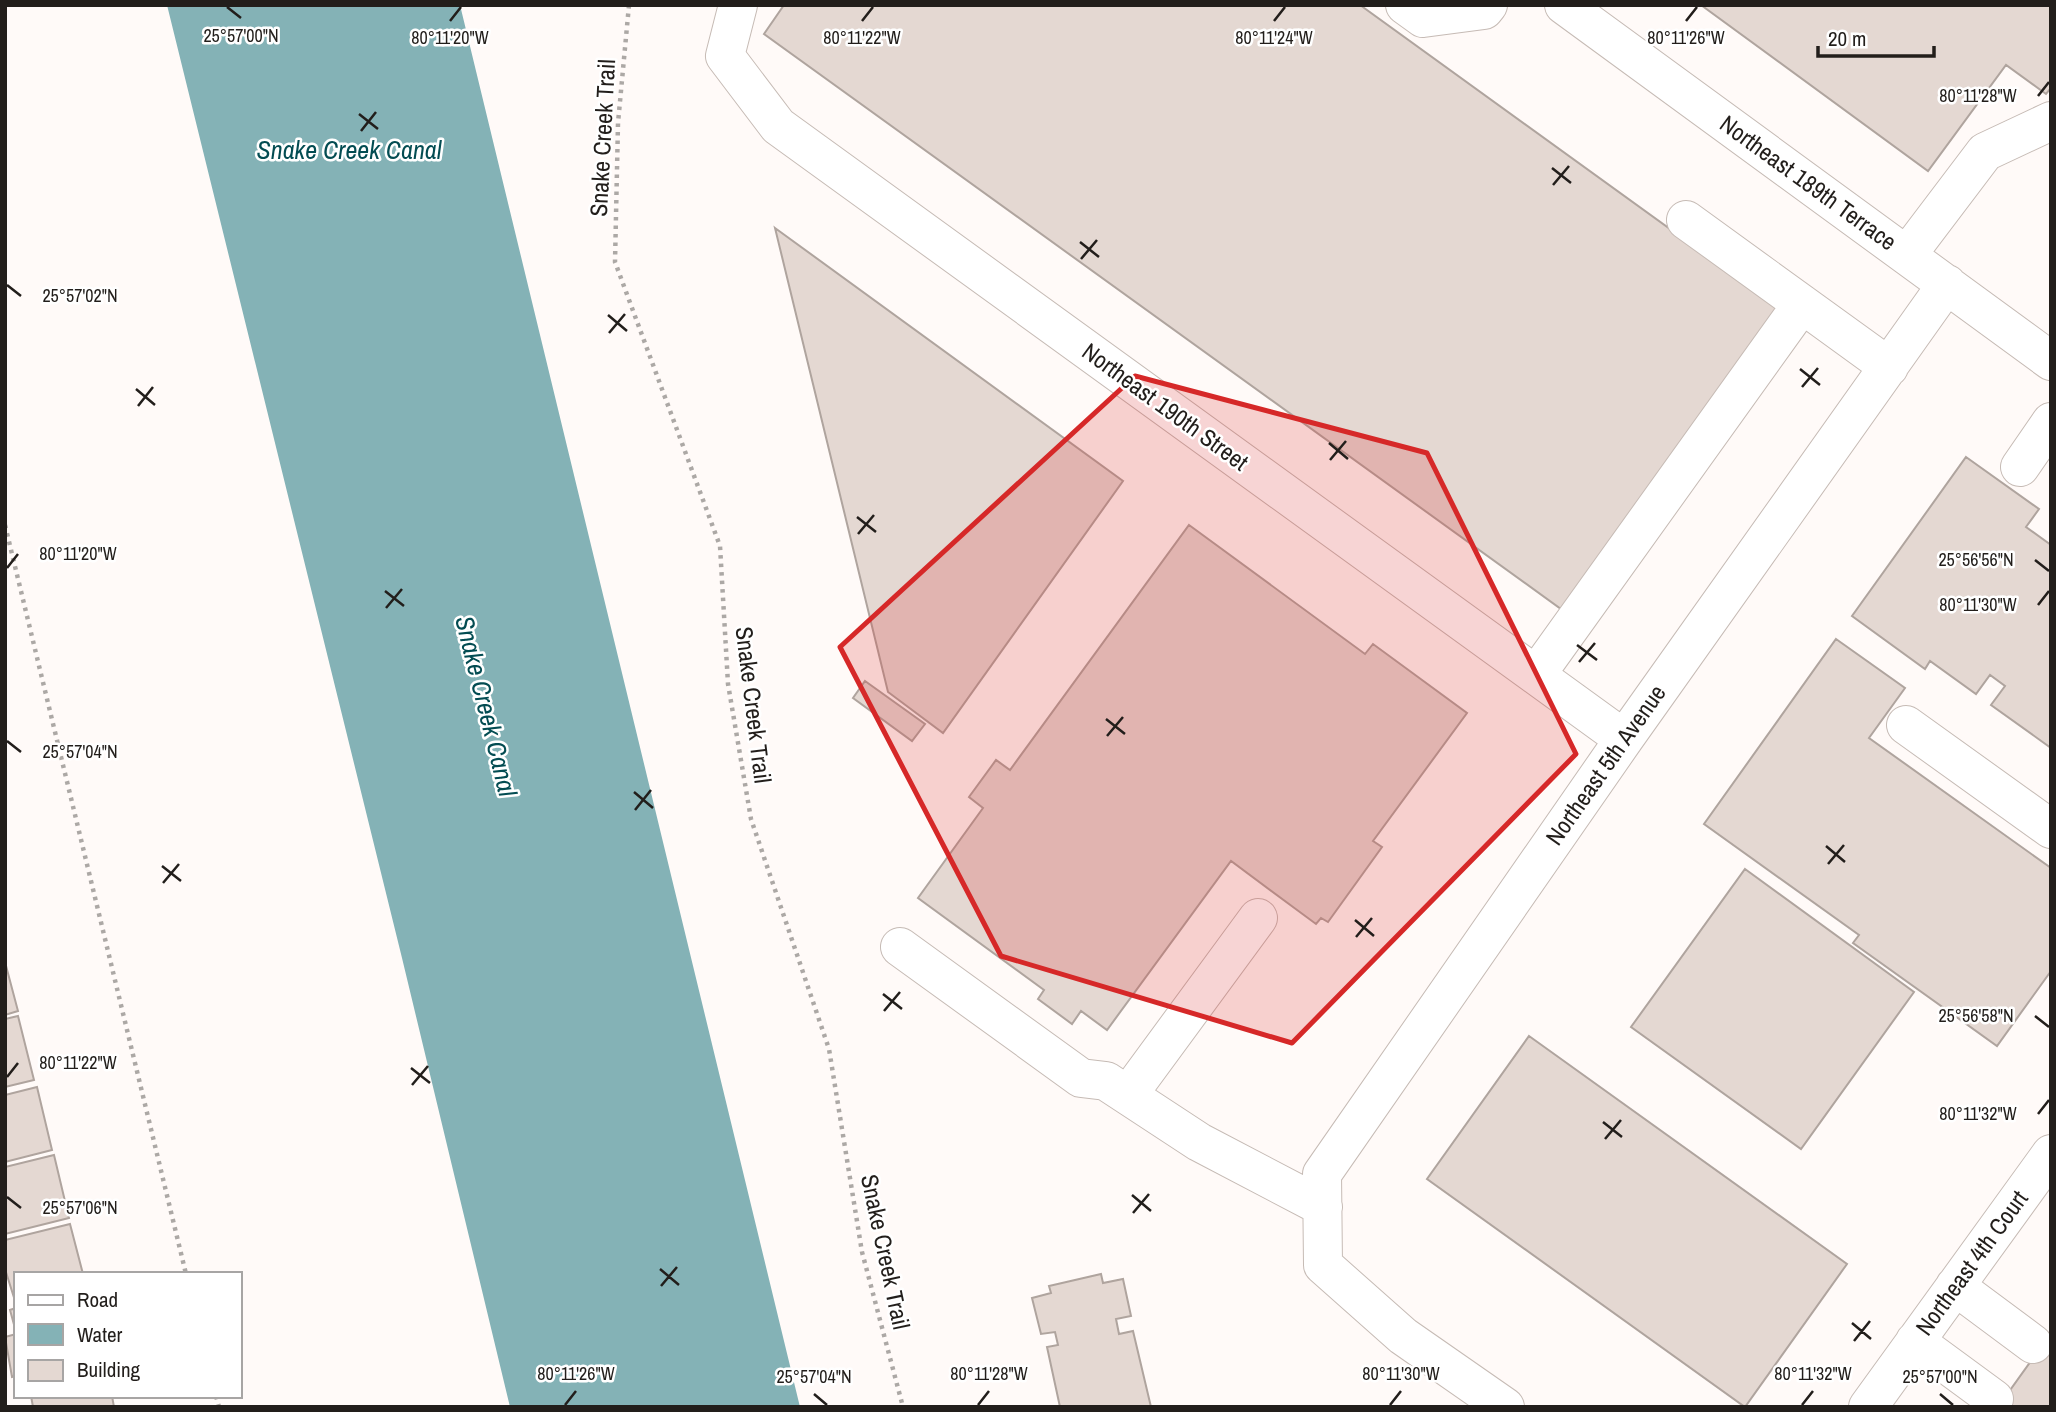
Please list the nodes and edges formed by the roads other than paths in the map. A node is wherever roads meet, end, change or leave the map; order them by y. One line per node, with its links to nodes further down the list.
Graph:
1 (737, 5): 14 (street, Northeast 190th Street)
2 (1405, 5): 3 (street)
3 (1488, 5)
4 (1564, 5): 7 (street, Northeast 189th Terrace)
5 (2051, 121): 7 (street)
6 (1686, 220): 9 (street)
7 (1907, 255): 8 (street, Northeast 189th Terrace)
8 (1947, 284): 10 (street, Northeast 189th Terrace); 11 (street, Northeast 5th Avenue)
9 (1802, 304): 11 (street); 14 (street)
10 (2051, 361)
11 (1889, 367): 16 (street, Northeast 5th Avenue)
12 (2051, 422): 13 (street)
13 (2020, 467)
14 (1536, 675): 16 (street, Northeast 190th Street)
15 (1906, 725): 17 (street)
16 (1624, 739): 22 (street, Northeast 5th Avenue)
17 (2051, 829)
18 (1258, 918): 20 (street)
19 (900, 947): 20 (street)
20 (1128, 1095): 22 (street)
21 (2051, 1154): 23 (street, Northeast 4th Court)
22 (1323, 1207): 27 (street, Northeast 5th Avenue)
23 (1955, 1286): 24 (street, Northeast 4th Court); 25 (street)
24 (1915, 1341): 26 (street); 28 (street, Northeast 4th Court)
25 (2033, 1345)
26 (1994, 1399)
27 (1504, 1407)
28 (1868, 1407)

